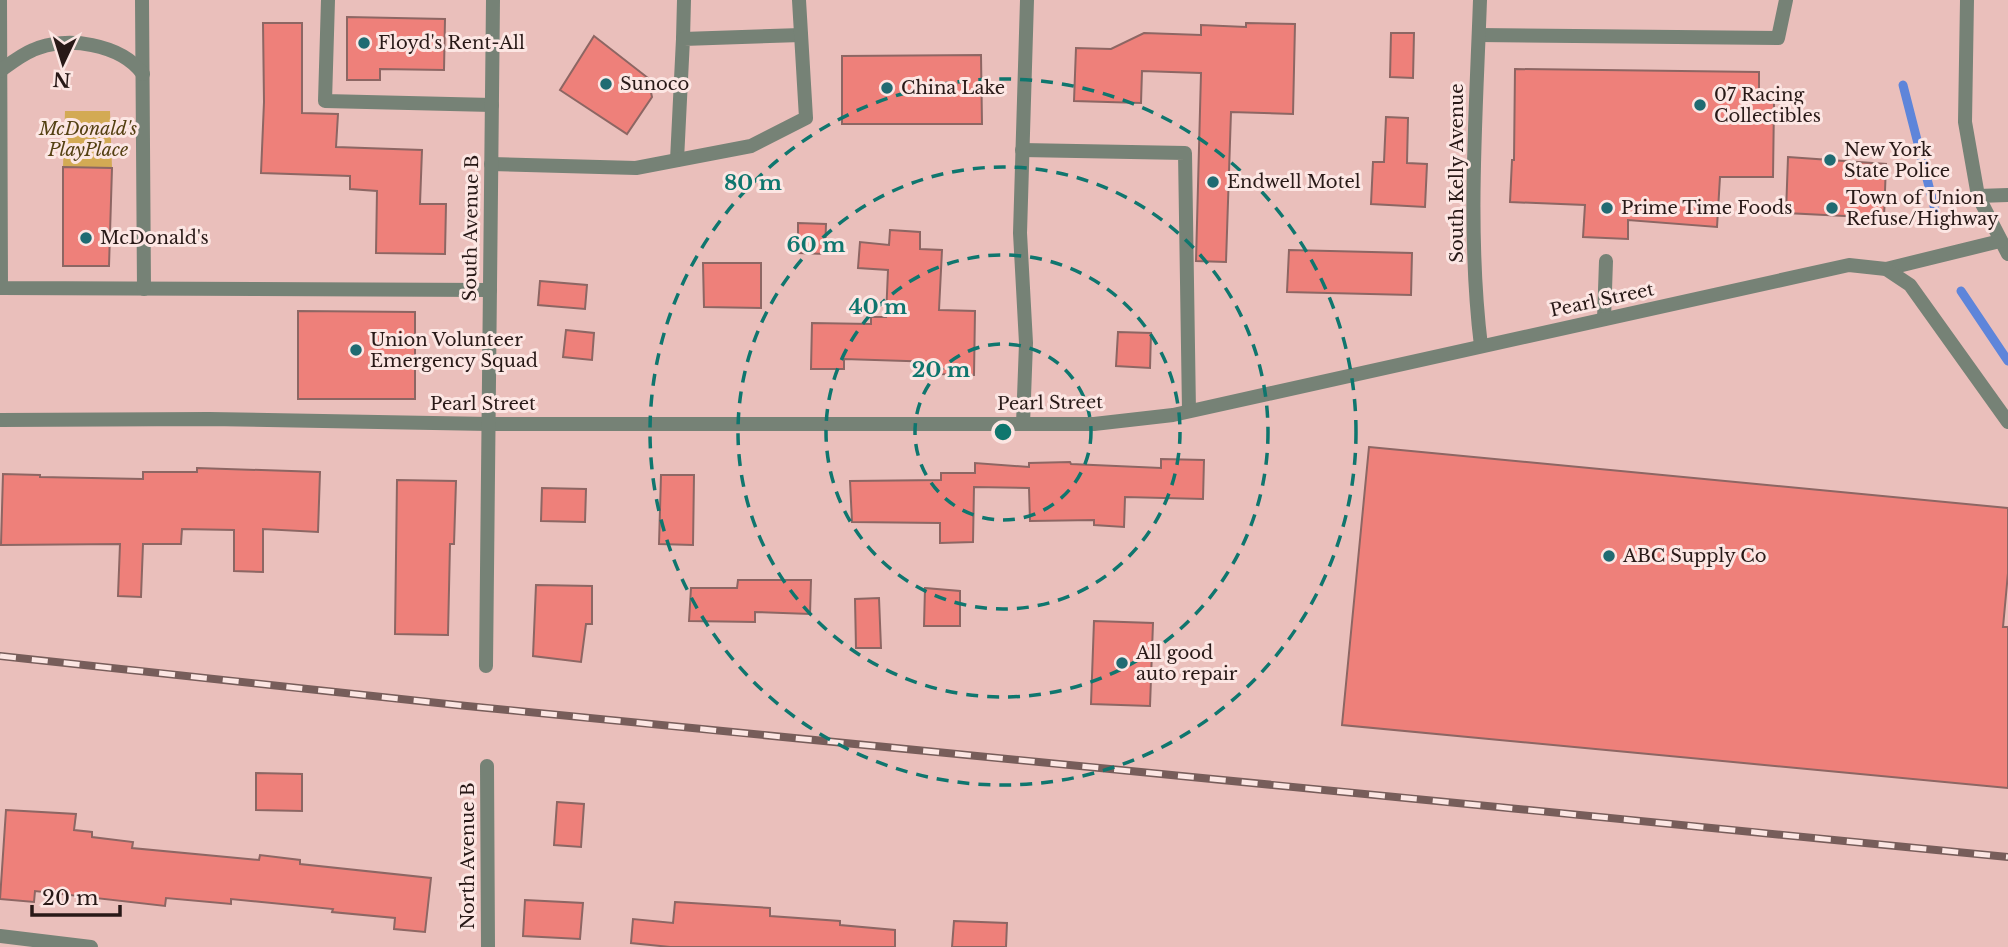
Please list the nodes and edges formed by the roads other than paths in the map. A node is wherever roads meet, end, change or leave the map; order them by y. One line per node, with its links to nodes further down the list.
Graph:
1 (0, 0): 14 (street)
2 (142, 0): 15 (street)
3 (328, 0): 16 (street)
4 (493, 0): 16 (street, South Avenue B)
5 (684, 0): 13 (street)
6 (799, 0): 12 (street)
7 (1027, 0): 17 (street)
8 (1480, 0): 11 (street, South Kelly Avenue)
9 (1786, 0): 11 (street)
10 (1967, 0): 21 (street)
11 (1479, 34): 28 (street, South Kelly Avenue)
12 (801, 35): 13 (street); 18 (street)
13 (683, 39): 18 (street)
14 (0, 71): 15 (street); 25 (street)
15 (144, 74): 25 (street)
16 (492, 105): 19 (street, South Avenue B)
17 (1022, 150): 29 (street); 33 (street)
18 (677, 160): 19 (street)
19 (491, 164): 26 (street, South Avenue B)
20 (2008, 195): 21 (street)
21 (1978, 196): 22 (street)
22 (2004, 248): 24 (street)
23 (1606, 261): 27 (street)
24 (1886, 269): 27 (street, Pearl Street); 31 (street)
25 (144, 289): 26 (street)
26 (490, 290): 32 (street, South Avenue B)
27 (1604, 319): 28 (street, Pearl Street)
28 (1481, 346): 29 (street, Pearl Street)
29 (1189, 411): 33 (street, Pearl Street)
30 (0, 420): 32 (street, Pearl Street)
31 (2008, 422)
32 (488, 424): 33 (street, Pearl Street); 34 (street, South Avenue B)
33 (1023, 424)
34 (486, 666)
35 (487, 766): 38 (street, North Avenue B)
36 (0, 936): 37 (street)
37 (91, 947)
38 (488, 947)

